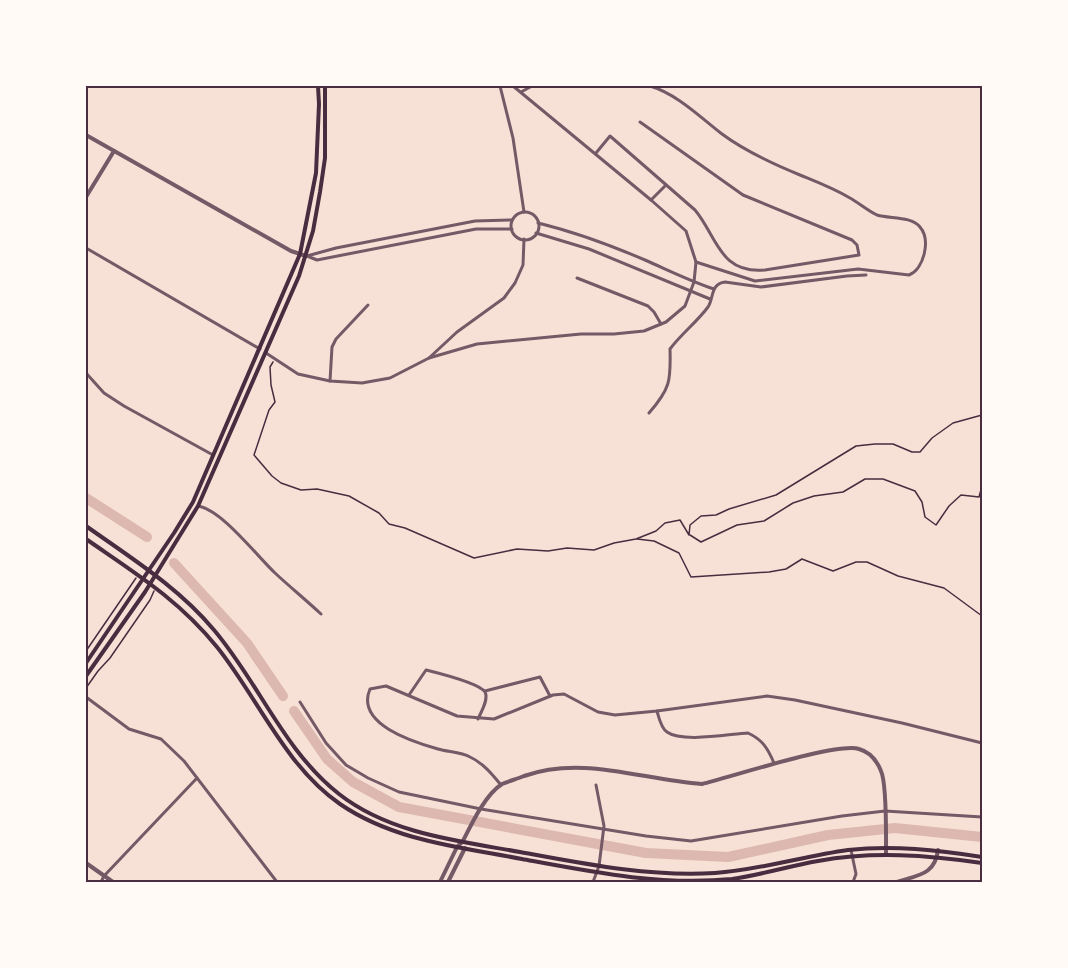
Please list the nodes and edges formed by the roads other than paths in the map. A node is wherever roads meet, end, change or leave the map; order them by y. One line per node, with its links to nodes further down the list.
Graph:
1 (318, 86): 22 (main road)
2 (325, 86): 23 (main road)
3 (500, 86): 15 (street)
4 (513, 86): 7 (street)
5 (532, 86): 7 (street)
6 (650, 86): 24 (street)
7 (521, 92): 11 (street)
8 (640, 122): 12 (street)
9 (86, 135): 10 (street)
10 (114, 151): 13 (street); 22 (street)
11 (596, 153): 12 (street); 14 (street)
12 (666, 184): 14 (street)
13 (86, 197)
14 (651, 200): 24 (street)
15 (524, 212): 16 (street); 17 (street)
16 (512, 220): 18 (street); 23 (street)
17 (538, 223): 19 (street); 27 (street)
18 (512, 229): 20 (street); 23 (street)
19 (536, 233): 20 (street); 29 (street)
20 (524, 239): 35 (street)
21 (86, 248): 33 (street)
22 (300, 254): 23 (street); 33 (main road)
23 (307, 256): 34 (main road)
24 (696, 262): 27 (street)
25 (866, 275): 28 (street)
26 (577, 278): 32 (street)
27 (694, 282): 28 (street); 29 (street)
28 (714, 288): 30 (street)
29 (690, 291): 30 (street); 32 (street)
30 (710, 299): 38 (street)
31 (368, 305): 37 (street)
32 (661, 324): 35 (street)
33 (260, 349): 39 (main road)
34 (266, 353): 37 (street); 40 (main road)
35 (429, 358): 37 (street)
36 (86, 373): 39 (street)
37 (330, 381)
38 (649, 413)
39 (213, 455): 43 (main road)
40 (198, 506): 44 (main road); 47 (street)
41 (86, 526): 43 (main road)
42 (86, 539): 45 (main road)
43 (149, 570): 44 (main road); 45 (main road)
44 (156, 575): 46 (main road); 66 (main road)
45 (141, 576): 46 (main road); 48 (main road)
46 (150, 583): 49 (main road); 67 (main road)
47 (321, 614)
48 (86, 663)
49 (86, 676)
50 (484, 691): 51 (street); 52 (street); 56 (street)
51 (409, 695): 56 (street); 60 (street)
52 (550, 696): 55 (street); 56 (street)
53 (86, 697): 59 (street)
54 (300, 702): 62 (street)
55 (657, 711): 57 (street); 58 (street)
56 (478, 719)
57 (982, 743)
58 (774, 765): 60 (street); 63 (street)
59 (197, 778): 80 (street); 83 (street)
60 (502, 785): 62 (street)
61 (596, 785): 65 (street)
62 (481, 809): 65 (street); 66 (street)
63 (885, 811): 64 (street); 65 (street); 69 (street)
64 (982, 817)
65 (603, 829): 78 (street)
66 (463, 841): 67 (street); 68 (street); 78 (main road)
67 (457, 847): 68 (main road); 84 (street)
68 (465, 848): 79 (main road); 85 (street)
69 (886, 848): 70 (main road); 71 (main road); 72 (street)
70 (851, 850): 73 (street); 78 (main road)
71 (938, 850): 74 (street); 75 (main road)
72 (886, 854): 73 (main road); 74 (main road)
73 (852, 856): 79 (main road); 87 (street)
74 (937, 857): 77 (main road); 88 (street)
75 (982, 857)
76 (86, 863): 80 (street)
77 (982, 863)
78 (599, 866): 79 (street)
79 (596, 872): 86 (street)
80 (104, 876): 81 (street); 82 (street)
81 (101, 882)
82 (113, 882)
83 (277, 882)
84 (440, 882)
85 (448, 882)
86 (593, 882)
87 (853, 882)
88 (897, 882)

